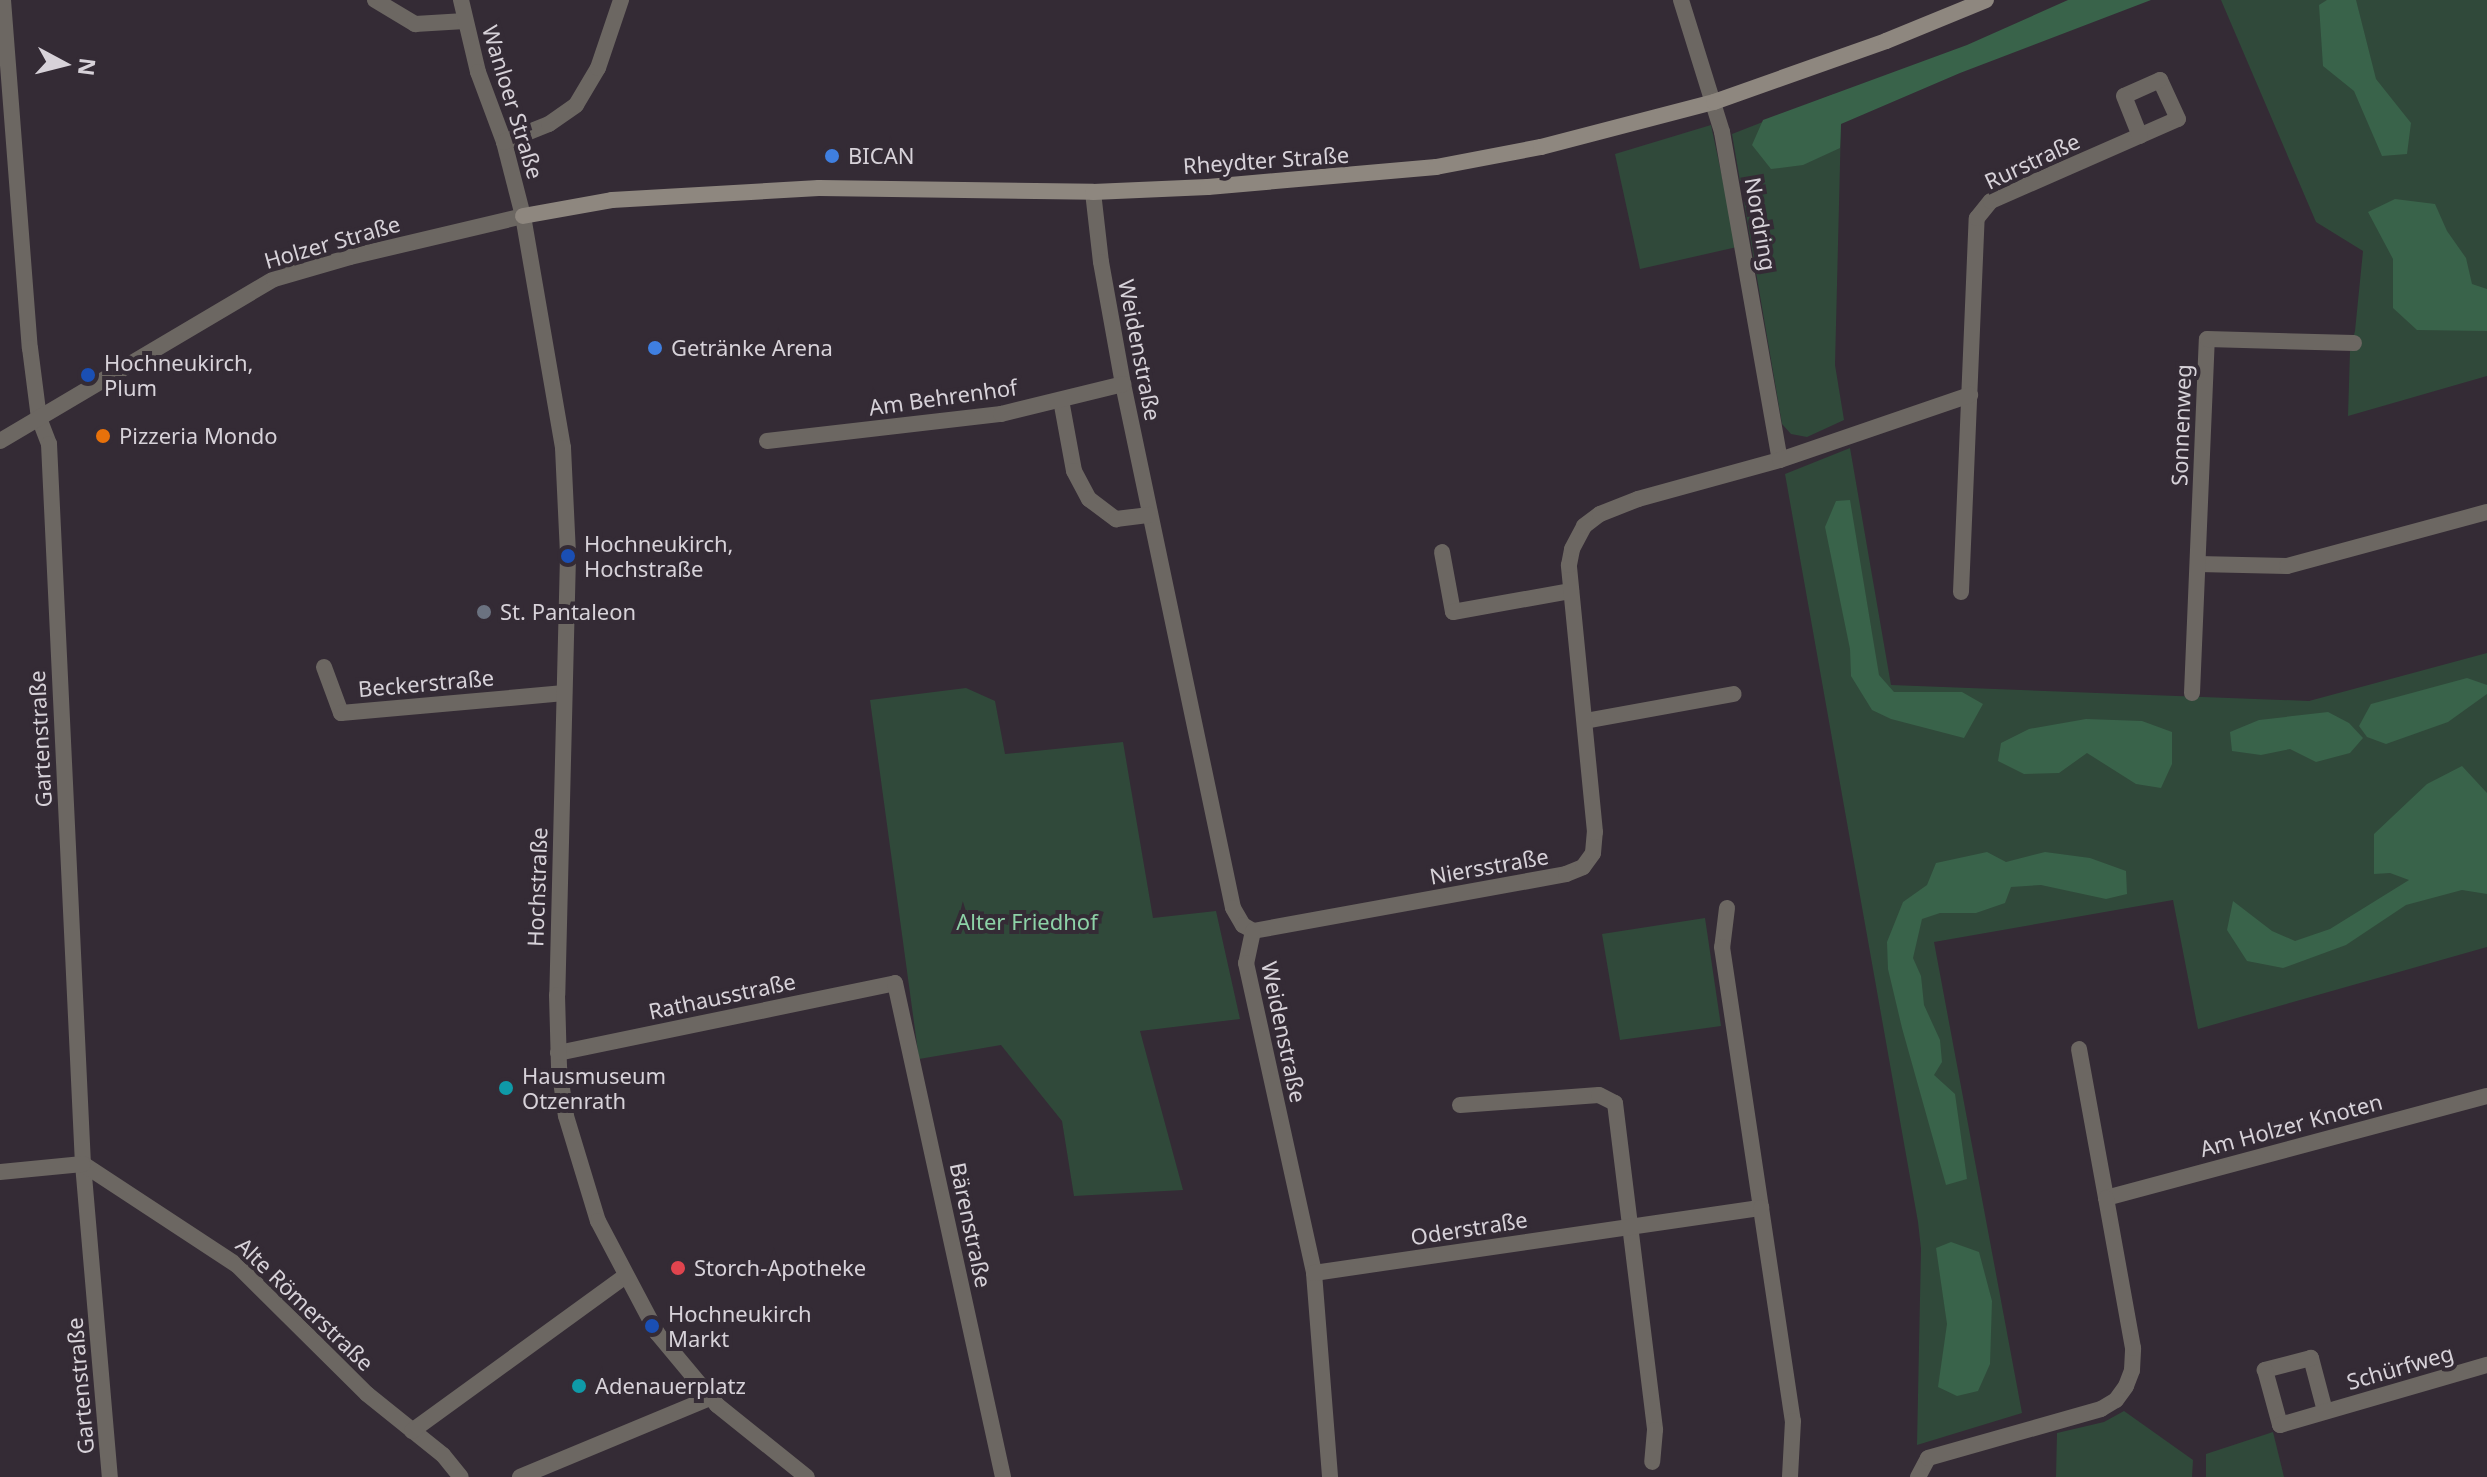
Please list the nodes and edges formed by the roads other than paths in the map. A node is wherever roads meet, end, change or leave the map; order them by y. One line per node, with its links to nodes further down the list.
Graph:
1 (3, 0): 17 (street, Gartenstraße)
2 (375, 0): 7 (street)
3 (461, 0): 7 (street, Wanloer Straße)
4 (621, 0): 10 (street)
5 (1681, 0): 8 (street, Nordring)
6 (1986, 0): 8 (main road, Rheydter Straße)
7 (465, 21): 10 (street, Wanloer Straße)
8 (1714, 102): 11 (main road, Rheydter Straße); 20 (street, Nordring)
9 (2140, 136): 15 (street, Rurstraße)
10 (504, 142): 12 (street, Wanloer Straße)
11 (1093, 192): 12 (main road, Rheydter Straße); 14 (street, Weidenstraße)
12 (523, 216): 17 (street, Holzer Straße); 28 (street, Hochstraße)
13 (2354, 343): 24 (street, Sonnenweg)
14 (1123, 384): 16 (street, Am Behrenhof); 22 (street, Weidenstraße)
15 (1970, 395): 20 (street); 26 (street, Rurstraße)
16 (1061, 400): 19 (street, Am Behrenhof); 22 (street)
17 (39, 418): 18 (street, Holzer Straße); 39 (street, Gartenstraße)
18 (0, 441)
19 (767, 441)
20 (1780, 460): 25 (street, Niersstraße)
21 (2487, 512): 24 (street)
22 (1150, 515): 33 (street, Weidenstraße)
23 (1442, 552): 25 (street)
24 (2198, 564): 29 (street, Sonnenweg)
25 (1571, 591): 31 (street, Niersstraße)
26 (1961, 592)
27 (324, 667): 28 (street, Beckerstraße)
28 (564, 693): 36 (street, Hochstraße)
29 (2192, 693)
30 (1734, 694): 31 (street)
31 (1585, 721): 33 (street, Niersstraße)
32 (1727, 908): 42 (street)
33 (1253, 931): 44 (street, Weidenstraße)
34 (895, 983): 36 (street, Rathausstraße); 56 (street, Bärenstraße)
35 (2079, 1049): 41 (street)
36 (558, 1053): 45 (street, Hochstraße)
37 (2487, 1096): 41 (street, Am Holzer Knoten)
38 (1460, 1105): 43 (street)
39 (83, 1164): 40 (street); 49 (street, Alte Römerstraße); 52 (street, Gartenstraße)
40 (0, 1172)
41 (2106, 1198): 51 (street)
42 (1761, 1208): 43 (street, Oderstraße); 58 (street)
43 (1631, 1226): 44 (street, Oderstraße); 50 (street)
44 (1314, 1273): 57 (street, Weidenstraße)
45 (625, 1276): 47 (street, Hochstraße); 49 (street)
46 (2487, 1365): 48 (street, Schürfweg)
47 (710, 1398): 54 (street); 55 (street, Hochstraße)
48 (2325, 1411): 48 (street, Schürfweg)
49 (412, 1431): 53 (street)
50 (1652, 1462)
51 (1920, 1470)
52 (110, 1477)
53 (461, 1477)
54 (520, 1477)
55 (807, 1477)
56 (1003, 1477)
57 (1330, 1477)
58 (1790, 1477)

